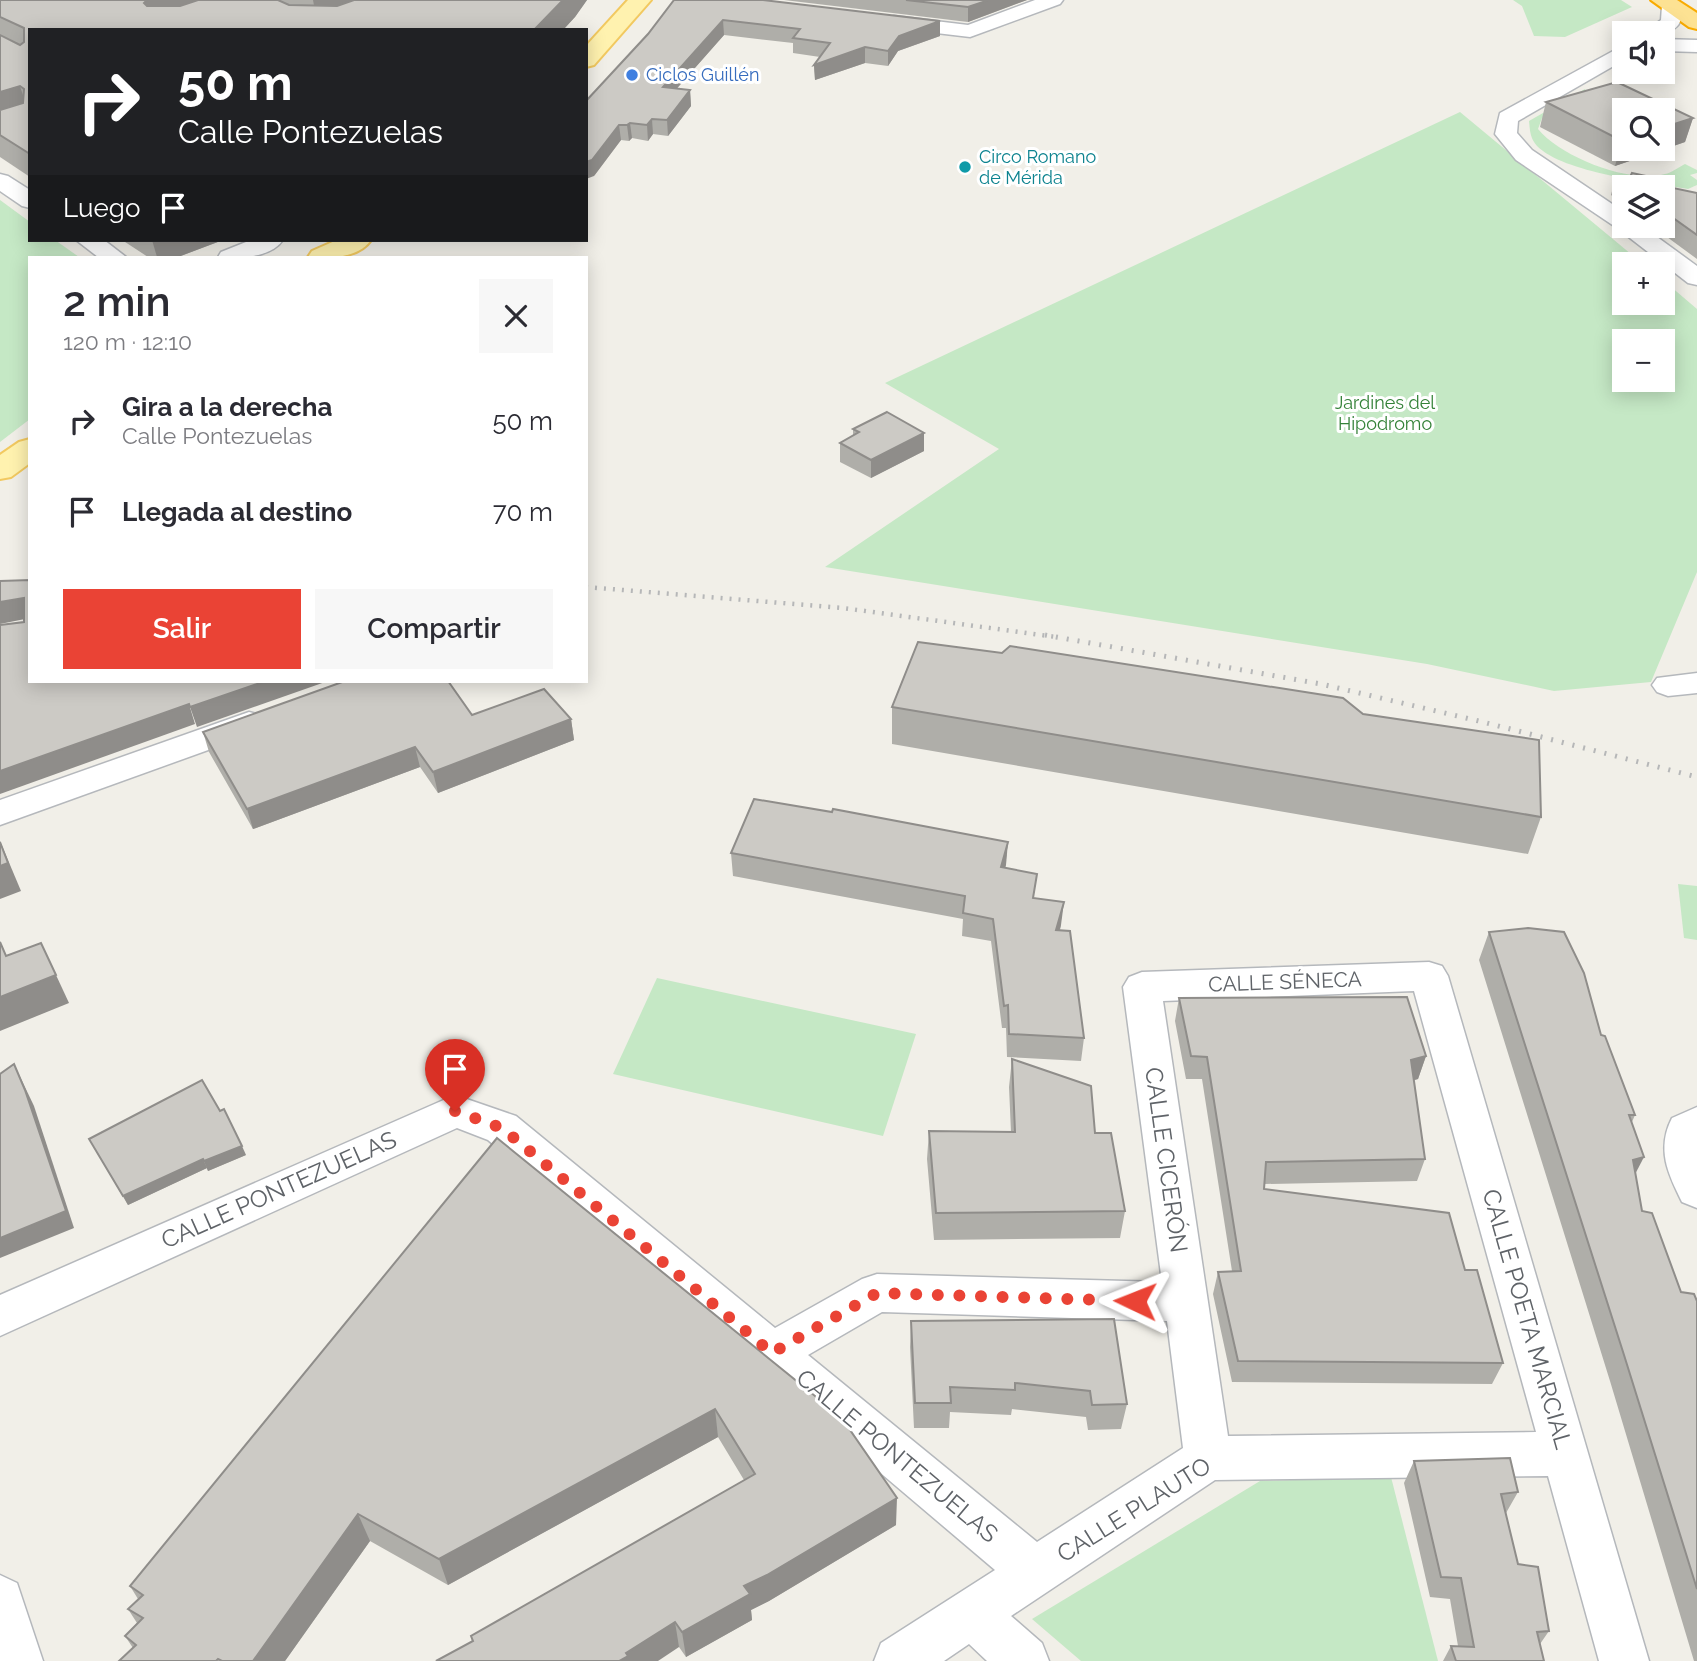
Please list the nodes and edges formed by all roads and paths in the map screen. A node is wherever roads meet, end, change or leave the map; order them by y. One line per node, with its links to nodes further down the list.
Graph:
1 (640, 0): 9 (main road)
2 (1053, 0): 4 (street)
3 (1667, 3): 5 (street); 6 (highway)
4 (876, 20)
5 (1671, 21)
6 (1697, 22)
7 (1675, 45): 8 (street)
8 (1697, 46)
9 (588, 58)
10 (1612, 59): 11 (street)
11 (1551, 172): 13 (street); 15 (street)
12 (0, 181): 14 (street)
13 (1608, 184)
14 (28, 200)
15 (1612, 216)
16 (1643, 238): 23 (street)
17 (91, 242): 20 (street)
18 (266, 242): 21 (street)
19 (354, 242): 22 (main road)
20 (112, 256)
21 (232, 256)
22 (323, 256)
23 (1697, 278)
24 (28, 449): 25 (main road)
25 (0, 470)
26 (276, 714): 27 (street)
27 (0, 813)
28 (1429, 976): 29 (street, CALLE SÉNECA); 35 (street, CALLE POETA MARCIAL)
29 (1142, 987): 32 (street, CALLE CICERÓN)
30 (1691, 1127): 31 (street)
31 (1697, 1190)
32 (1186, 1302): 34 (street); 36 (street, CALLE CICERÓN)
33 (0, 1316): 34 (street, CALLE PONTEZUELAS)
34 (772, 1353): 37 (street, CALLE PONTEZUELAS)
35 (1566, 1454): 36 (street, CALLE PLAUTO); 43 (street, CALLE POETA MARCIAL)
36 (1209, 1458): 37 (street, CALLE PLAUTO)
37 (1035, 1572): 39 (street, CALLE PLAUTO)
38 (0, 1600): 40 (street)
39 (971, 1613): 41 (street, CALLE PLAUTO); 42 (street)
40 (18, 1661)
41 (899, 1661)
42 (1024, 1661)
43 (1625, 1661)

